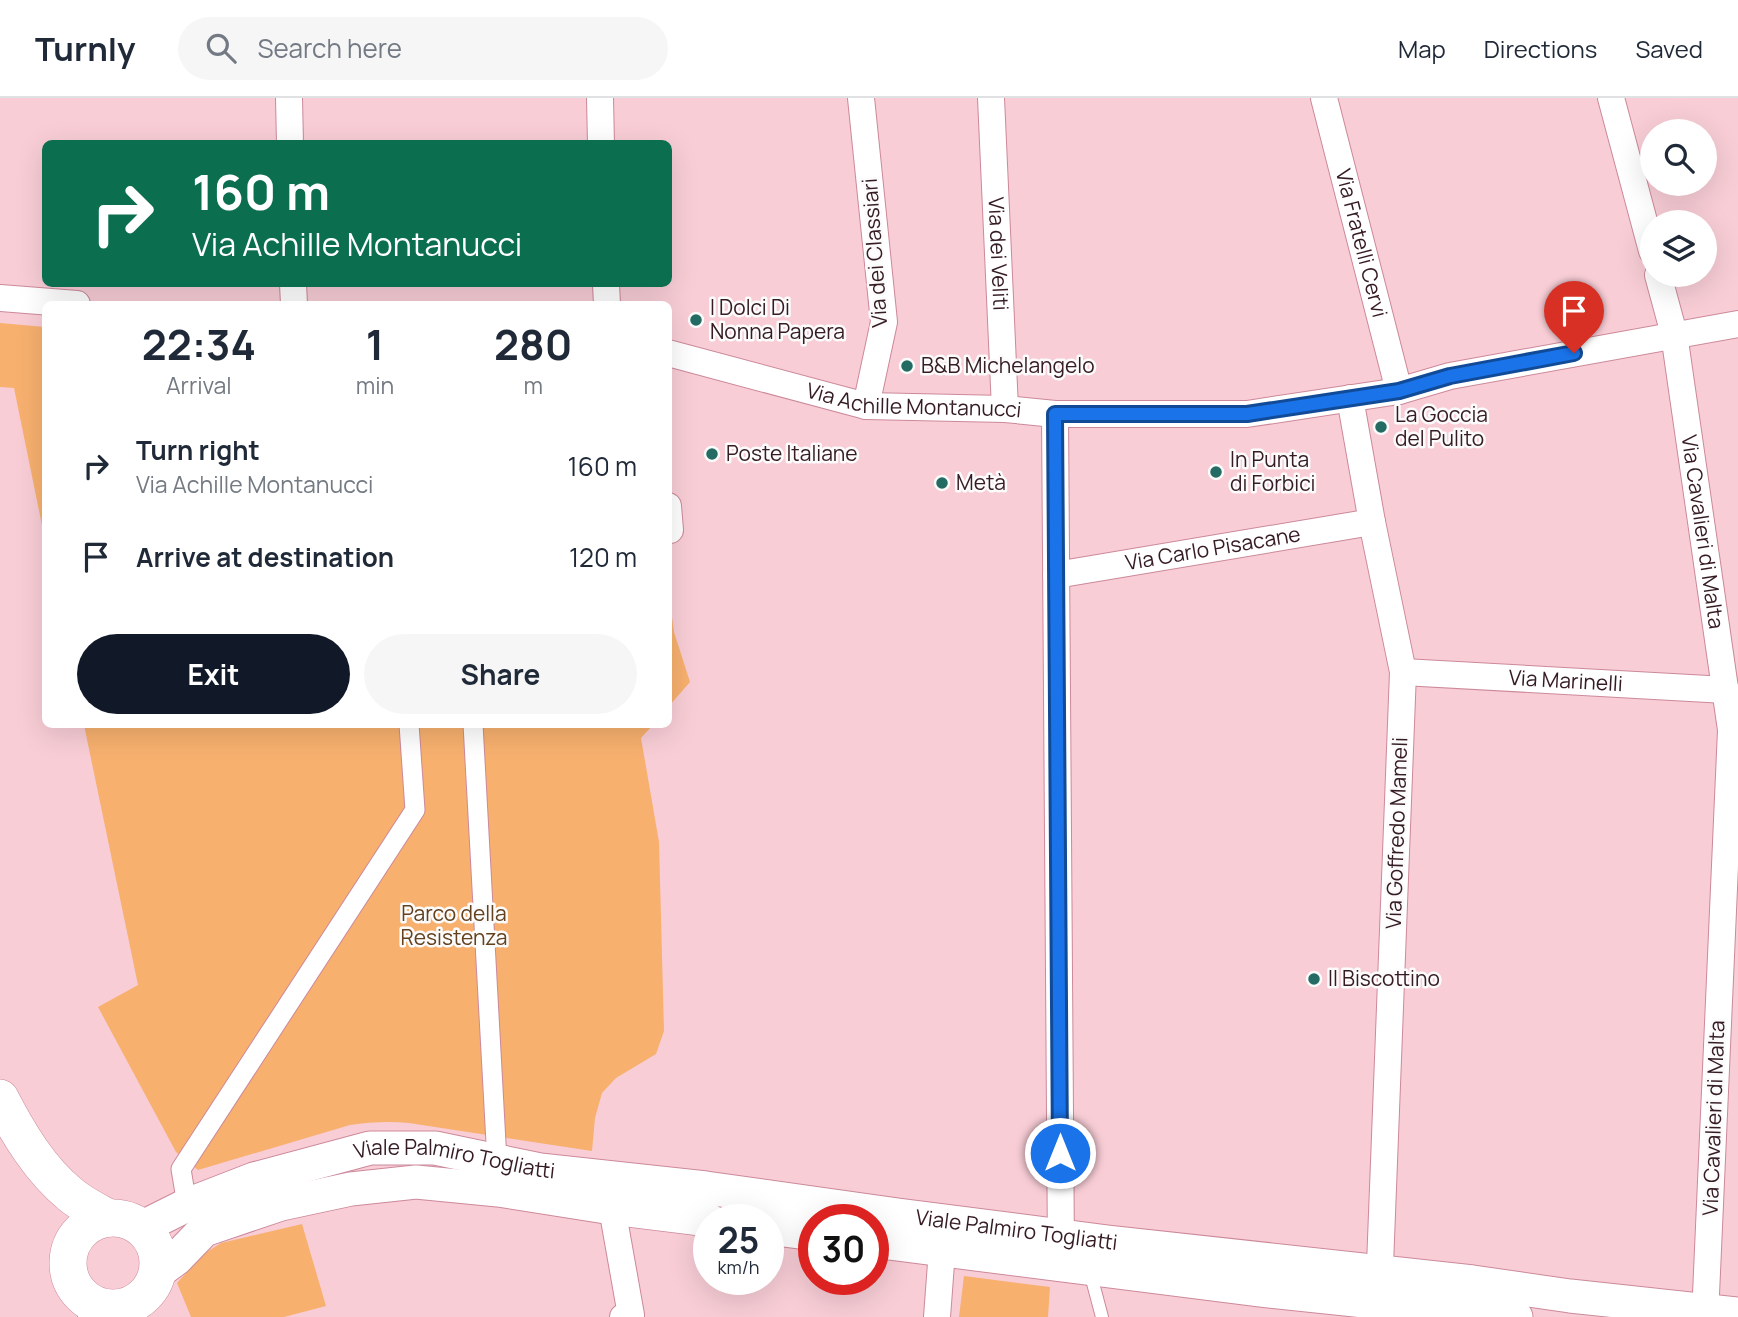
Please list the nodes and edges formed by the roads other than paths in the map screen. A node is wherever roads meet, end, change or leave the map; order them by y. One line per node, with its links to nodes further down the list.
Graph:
1 (289, 98): 7 (street)
2 (600, 98): 8 (street)
3 (861, 98): 18 (street, Via dei Classiari)
4 (990, 98): 19 (street, Via dei Veliti)
5 (1324, 98): 16 (street, Via Fratelli Cervi)
6 (1611, 98): 9 (street)
7 (290, 140)
8 (601, 140)
9 (1641, 210)
10 (1661, 287): 14 (street, Via Cavalieri di Malta)
11 (0, 298): 12 (street)
12 (42, 301)
13 (1738, 324): 14 (street, Via Achille Montanucci)
14 (1674, 334): 16 (street, Via Achille Montanucci); 23 (street, Via Cavalieri di Malta)
15 (672, 359): 18 (street, Via Achille Montanucci)
16 (1399, 391): 17 (street, Via Achille Montanucci)
17 (1350, 398): 20 (street, Via Achille Montanucci); 21 (street, Via Goffredo Mameli)
18 (866, 406): 19 (street, Via Achille Montanucci)
19 (1005, 409): 20 (street, Via Achille Montanucci)
20 (1055, 414): 22 (street)
21 (1372, 522): 22 (street, Via Carlo Pisacane); 24 (street, Via Goffredo Mameli)
22 (1056, 575): 38 (street)
23 (1726, 619): 25 (street, Via Cavalieri di Malta)
24 (1403, 672): 25 (street, Via Marinelli); 40 (street, Via Goffredo Mameli)
25 (1726, 690): 28 (street, Via Cavalieri di Malta)
26 (409, 728): 31 (street)
27 (473, 728): 30 (street)
28 (1732, 856): 42 (street, Via Cavalieri di Malta)
29 (8, 1113): 34 (main road); 37 (main road)
30 (497, 1161): 31 (street, Viale Palmiro Togliatti); 38 (street, Viale Palmiro Togliatti)
31 (187, 1205): 34 (street, Viale Palmiro Togliatti)
32 (612, 1208): 33 (street, Viale Palmiro Togliatti); 39 (street, Viale Palmiro Togliatti); 43 (street)
33 (693, 1218)
34 (125, 1223): 37 (main road); 39 (main road)
35 (889, 1243): 36 (street, Viale Palmiro Togliatti)
36 (942, 1250): 38 (street, Viale Palmiro Togliatti); 44 (street)
37 (70, 1251): 41 (main road)
38 (1070, 1256): 40 (street, Viale Palmiro Togliatti); 45 (lane)
39 (152, 1293): 41 (main road)
40 (1367, 1300): 42 (street, Viale Palmiro Togliatti); 46 (street, Viale Palmiro Togliatti)
41 (98, 1313)
42 (1716, 1314)
43 (623, 1317)
44 (937, 1317)
45 (1102, 1317)
46 (1516, 1317)

